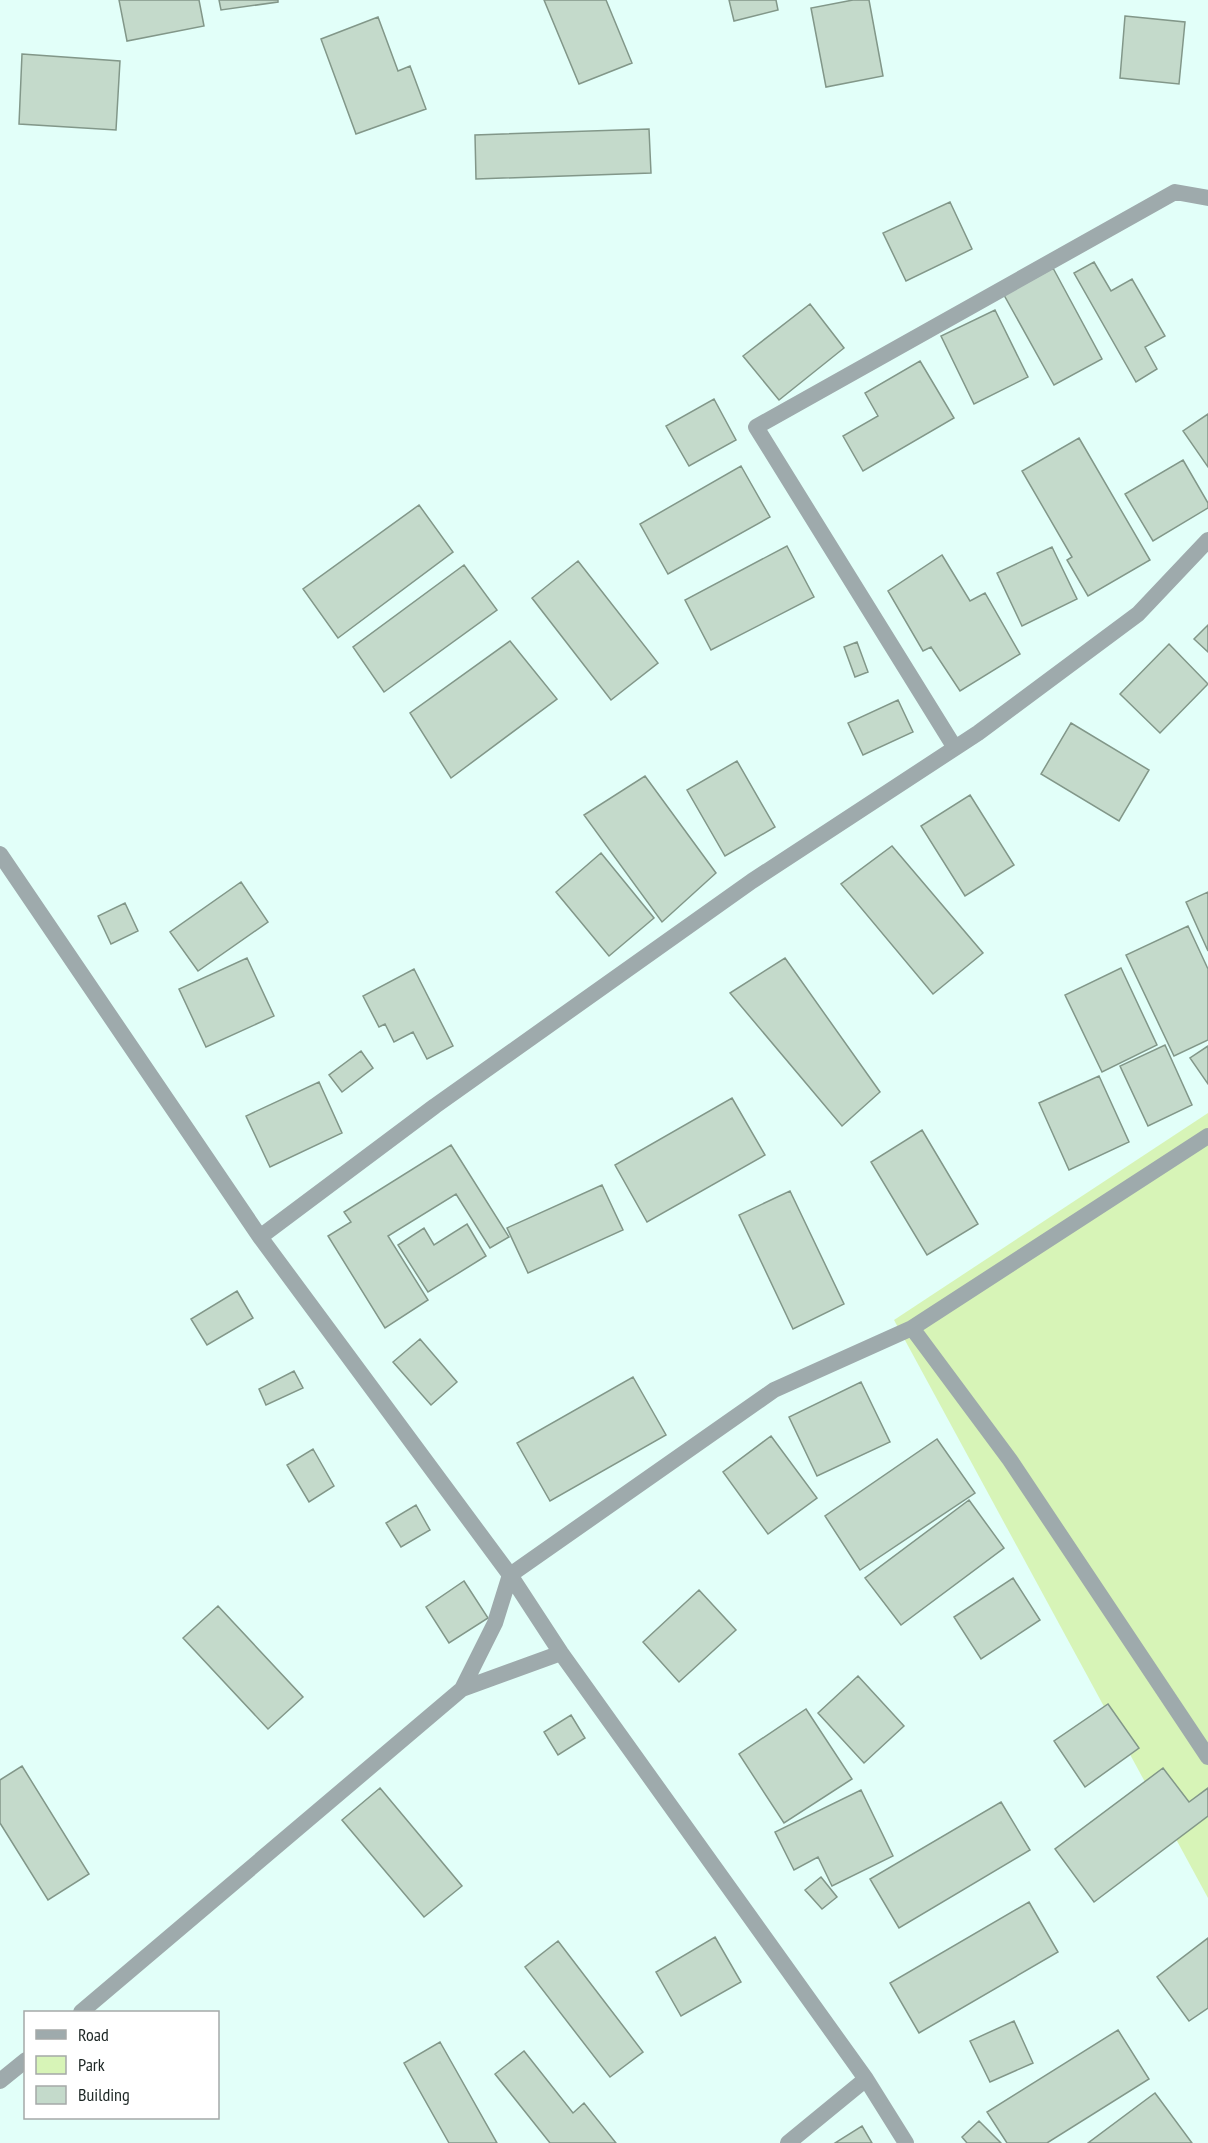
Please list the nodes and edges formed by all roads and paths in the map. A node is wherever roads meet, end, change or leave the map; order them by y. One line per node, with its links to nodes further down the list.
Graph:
1 (1208, 198): 3 (street)
2 (1208, 540): 3 (street)
3 (955, 748): 6 (street)
4 (0, 854): 6 (street)
5 (1208, 1136): 7 (street)
6 (260, 1237): 8 (street)
7 (912, 1328): 8 (street); 11 (street)
8 (510, 1575): 9 (street); 10 (street)
9 (561, 1653): 10 (street); 14 (street)
10 (462, 1689): 12 (street)
11 (1208, 1757)
12 (83, 2011)
13 (24, 2062): 15 (street)
14 (866, 2079): 16 (street); 17 (street)
15 (0, 2081)
16 (788, 2143)
17 (906, 2143)

